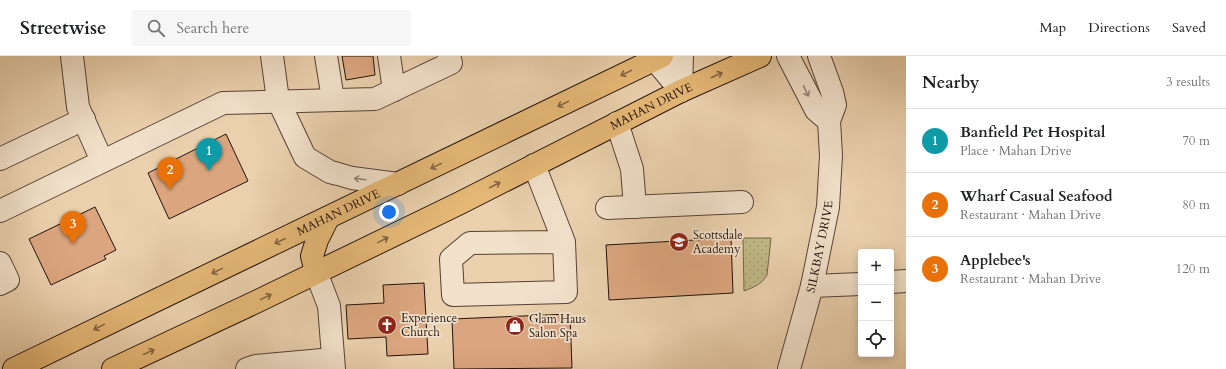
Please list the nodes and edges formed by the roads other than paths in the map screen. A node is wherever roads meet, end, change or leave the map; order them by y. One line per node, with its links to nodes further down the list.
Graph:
1 (72, 56): 16 (street)
2 (272, 56): 15 (street)
3 (326, 56): 14 (street)
4 (331, 56): 14 (street)
5 (389, 56): 12 (street)
6 (449, 56): 12 (street)
7 (682, 56): 13 (street)
8 (760, 56): 13 (main road, MAHAN DRIVE, one-way to 8)
9 (788, 56): 17 (street, one-way to 17)
10 (819, 56): 17 (street, SILKBAY DRIVE)
11 (657, 57): 13 (street); 22 (main road, MAHAN DRIVE, one-way to 22)
12 (394, 90): 14 (street)
13 (682, 91): 18 (main road, MAHAN DRIVE)
14 (333, 99): 15 (street)
15 (278, 100): 20 (street); 22 (street, one-way to 15)
16 (84, 119): 19 (street); 20 (street)
17 (829, 121): 35 (street, SILKBAY DRIVE)
18 (617, 123): 21 (main road, MAHAN DRIVE); 24 (street)
19 (0, 159)
20 (102, 161): 26 (street)
21 (534, 165): 28 (street); 30 (main road, MAHAN DRIVE, one-way to 21)
22 (398, 184): 27 (main road, MAHAN DRIVE)
23 (742, 202): 24 (street)
24 (635, 207): 25 (street)
25 (607, 208)
26 (0, 211)
27 (328, 218): 30 (main road); 37 (main road, MAHAN DRIVE, one-way to 37)
28 (564, 242): 28 (street)
29 (0, 263): 33 (street)
30 (316, 272): 36 (street); 38 (main road, MAHAN DRIVE, one-way to 30)
31 (906, 281): 32 (street)
32 (894, 282)
33 (0, 284)
34 (858, 284): 35 (street)
35 (812, 286): 40 (street, SILKBAY DRIVE)
36 (334, 364): 39 (street)
37 (14, 369)
38 (113, 369)
39 (247, 369)
40 (789, 369)

